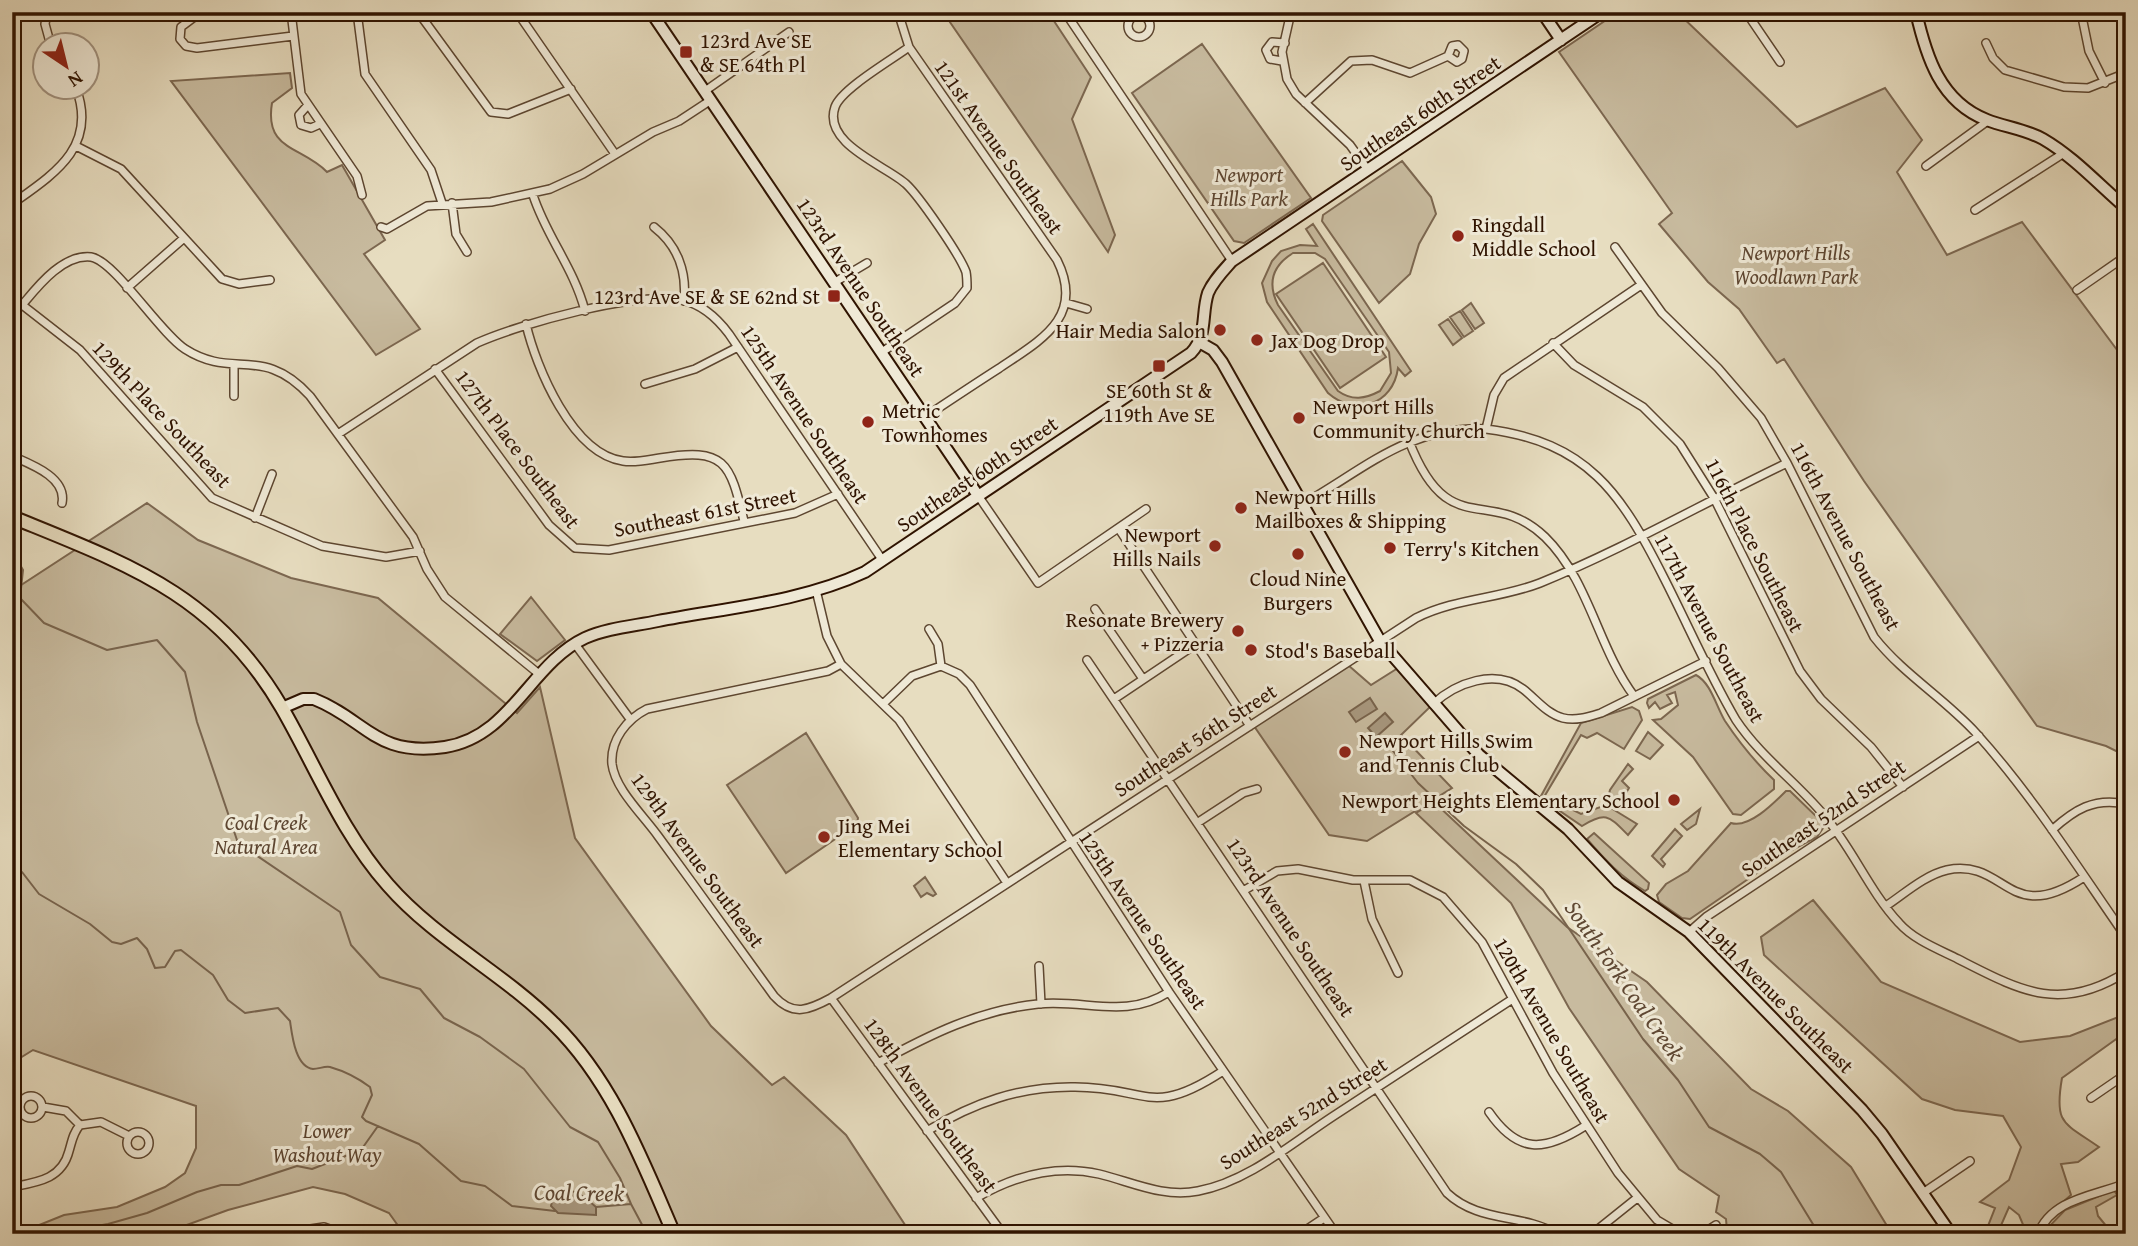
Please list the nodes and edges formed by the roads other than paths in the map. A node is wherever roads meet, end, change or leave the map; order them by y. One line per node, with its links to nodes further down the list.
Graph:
1 (47, 12): 17 (street)
2 (201, 12): 19 (street)
3 (291, 12): 19 (street)
4 (357, 12): 43 (street)
5 (418, 12): 29 (street)
6 (517, 12): 29 (street)
7 (667, 12): 16 (street)
8 (898, 12): 23 (street, 121st Avenue Southeast)
9 (1065, 12): 54 (street)
10 (1291, 12): 21 (street)
11 (1542, 12): 20 (street)
12 (1602, 12): 20 (street, Southeast 60th Street)
13 (1746, 12): 26 (street)
14 (1916, 12): 34 (street)
15 (2081, 12): 28 (street)
16 (653, 16): 30 (street, 123rd Avenue Southeast)
17 (47, 32)
18 (789, 32): 30 (street)
19 (293, 36): 33 (street)
20 (1561, 40): 40 (street, Southeast 60th Street)
21 (1285, 43): 25 (street); 25 (street)
22 (1986, 43): 28 (street)
23 (909, 47): 63 (street, 121st Avenue Southeast); 71 (street)
24 (1448, 56): 32 (street)
25 (1282, 61): 32 (street)
26 (1780, 62)
27 (2126, 73): 28 (street)
28 (2105, 83)
29 (570, 89): 38 (street)
30 (708, 96): 38 (street); 57 (street, 123rd Avenue Southeast)
31 (78, 102): 36 (street)
32 (1305, 103): 40 (street)
33 (307, 106): 35 (street); 35 (street)
34 (1989, 120): 37 (street); 39 (street)
35 (320, 124): 41 (street)
36 (76, 146): 45 (street); 50 (street)
37 (2064, 153): 46 (street); 47 (street)
38 (615, 154): 42 (street)
39 (1926, 166)
40 (1368, 170): 54 (street, Southeast 60th Street)
41 (362, 195)
42 (533, 195): 44 (street); 66 (street)
43 (442, 203): 44 (street); 48 (street)
44 (452, 203): 52 (street)
45 (12, 204)
46 (2126, 208)
47 (1975, 211)
48 (382, 226)
49 (654, 226): 62 (street)
50 (184, 238): 56 (street); 59 (street)
51 (1615, 247): 58 (street, 116th Avenue Southeast)
52 (467, 252)
53 (2126, 256): 60 (street)
54 (1232, 261): 68 (street, Southeast 60th Street)
55 (867, 263): 57 (street)
56 (270, 280)
57 (835, 282): 71 (street, 123rd Avenue Southeast)
58 (1641, 285): 69 (street); 81 (street, 116th Avenue Southeast)
59 (127, 288): 64 (street); 72 (street)
60 (2077, 290)
61 (12, 297): 64 (street, 129th Place Southeast)
62 (684, 301): 66 (street); 70 (street, 125th Avenue Southeast)
63 (1066, 303): 65 (street); 76 (street)
64 (23, 304): 90 (street, 129th Place Southeast)
65 (1087, 309)
66 (585, 310): 67 (street)
67 (527, 324): 73 (street); 91 (street)
68 (1199, 342): 84 (street, Southeast 60th Street); 87 (street, 119th Avenue Southeast)
69 (1553, 343): 77 (street); 85 (street, 116th Place Southeast)
70 (738, 347): 74 (street); 83 (street, 125th Avenue Southeast)
71 (882, 352): 76 (street, 123rd Avenue Southeast)
72 (234, 364): 75 (street); 78 (street)
73 (435, 369): 78 (street); 94 (street, 127th Place Southeast)
74 (645, 384)
75 (234, 396)
76 (925, 417): 84 (street, 123rd Avenue Southeast)
77 (1486, 429): 79 (street, 117th Avenue Southeast); 93 (street, 117th Avenue Southeast)
78 (338, 434): 95 (street)
79 (1409, 441): 87 (street, 117th Avenue Southeast); 97 (street)
80 (12, 456): 86 (street)
81 (1787, 463): 85 (street, Southeast 56th Street); 117 (street, 116th Avenue Southeast)
82 (272, 474): 90 (street)
83 (838, 494): 91 (street, Southeast 61st Street); 96 (street, 125th Avenue Southeast)
84 (979, 496): 92 (street, 123rd Avenue Southeast); 96 (street, Southeast 60th Street)
85 (1714, 498): 93 (street, Southeast 56th Street); 119 (street, 116th Place Southeast)
86 (62, 503)
87 (1303, 504): 101 (street, 119th Avenue Southeast)
88 (1146, 509): 92 (street)
89 (12, 517): 114 (main road)
90 (255, 519): 95 (street, 129th Place Southeast)
91 (744, 522): 94 (street, Southeast 61st Street)
92 (1119, 529): 103 (street)
93 (1642, 534): 97 (street, Southeast 56th Street); 105 (street, 117th Avenue Southeast)
94 (575, 548)
95 (420, 551): 108 (street)
96 (883, 561): 98 (street, Southeast 60th Street)
97 (1570, 570): 101 (street, Southeast 56th Street); 110 (street)
98 (816, 590): 102 (street, Southeast 60th Street); 106 (street)
99 (1095, 609): 109 (street)
100 (929, 629): 107 (street)
101 (1380, 641): 113 (street, 119th Avenue Southeast); 116 (street, Southeast 56th Street)
102 (575, 644): 108 (street, Southeast 60th Street); 115 (street)
103 (1196, 644): 109 (street); 116 (street)
104 (1087, 660): 111 (street, 123rd Avenue Southeast)
105 (1706, 661): 110 (street); 124 (street, 117th Avenue Southeast)
106 (841, 664): 112 (street); 115 (street)
107 (941, 666): 112 (street); 125 (street, 125th Avenue Southeast)
108 (539, 674): 114 (street, Southeast 60th Street)
109 (1143, 679): 111 (street)
110 (1634, 696): 113 (street)
111 (1114, 699): 118 (street, 123rd Avenue Southeast)
112 (884, 704): 128 (street)
113 (1433, 704): 131 (street, 119th Avenue Southeast)
114 (282, 708): 163 (main road)
115 (629, 719): 140 (street, 129th Avenue Southeast)
116 (1250, 726): 118 (street, Southeast 56th Street)
117 (1979, 736): 119 (street, Southeast 52nd Street); 123 (street, 116th Avenue Southeast)
118 (1167, 779): 122 (street, 123rd Avenue Southeast); 125 (street, Southeast 56th Street)
119 (1903, 787): 124 (street, Southeast 52nd Street)
120 (1257, 789): 122 (street)
121 (2126, 804): 123 (street)
122 (1197, 823): 129 (street, 123rd Avenue Southeast)
123 (2052, 830): 126 (street, 116th Avenue Southeast)
124 (1836, 831): 130 (street, 117th Avenue Southeast); 131 (street, Southeast 52nd Street)
125 (1070, 842): 128 (street, Southeast 56th Street); 136 (street, 125th Avenue Southeast)
126 (2084, 877): 130 (street); 132 (street, 116th Avenue Southeast)
127 (1364, 881): 129 (street, 120th Avenue Southeast); 135 (street); 138 (street, 120th Avenue Southeast)
128 (1007, 883): 137 (street, Southeast 56th Street)
129 (1243, 891): 144 (street, 123rd Avenue Southeast)
130 (1886, 906): 134 (street, 117th Avenue Southeast)
131 (1689, 932): 156 (street, 119th Avenue Southeast)
132 (2126, 937)
133 (1039, 966): 139 (street)
134 (2126, 972)
135 (1398, 973)
136 (1169, 992): 139 (street); 142 (street, 125th Avenue Southeast)
137 (831, 998): 140 (street, Southeast 56th Street); 141 (street, 128th Avenue Southeast)
138 (1511, 1000): 144 (street, Southeast 52nd Street); 149 (street, 120th Avenue Southeast)
139 (1041, 1004): 141 (street)
140 (791, 1009)
141 (878, 1063): 150 (street, 128th Avenue Southeast)
142 (1223, 1072): 150 (street); 152 (street, 125th Avenue Southeast)
143 (2126, 1074): 145 (street)
144 (1377, 1088): 152 (street, Southeast 52nd Street); 167 (street, 123rd Avenue Southeast)
145 (2091, 1098)
146 (43, 1107): 148 (street)
147 (1489, 1112): 149 (street)
148 (80, 1125): 151 (street); 155 (street)
149 (1585, 1126): 158 (street, 120th Avenue Southeast)
150 (927, 1130): 157 (street, 128th Avenue Southeast)
151 (129, 1136)
152 (1278, 1153): 157 (street, Southeast 52nd Street); 159 (street, 125th Avenue Southeast)
153 (1970, 1161): 156 (street)
154 (2126, 1183): 172 (street)
155 (12, 1186)
156 (1923, 1193): 171 (street, 119th Avenue Southeast)
157 (976, 1198): 164 (street, 128th Avenue Southeast)
158 (1637, 1198): 168 (street); 169 (street, 120th Avenue Southeast)
159 (1324, 1218): 165 (street); 166 (street, 125th Avenue Southeast)
160 (1716, 1226): 170 (street)
161 (276, 1234): 162 (street)
162 (343, 1234)
163 (674, 1234)
164 (1003, 1234)
165 (1300, 1234)
166 (1336, 1234)
167 (1558, 1234)
168 (1592, 1234)
169 (1690, 1234)
170 (1702, 1234)
171 (1951, 1234)
172 (2038, 1234)

